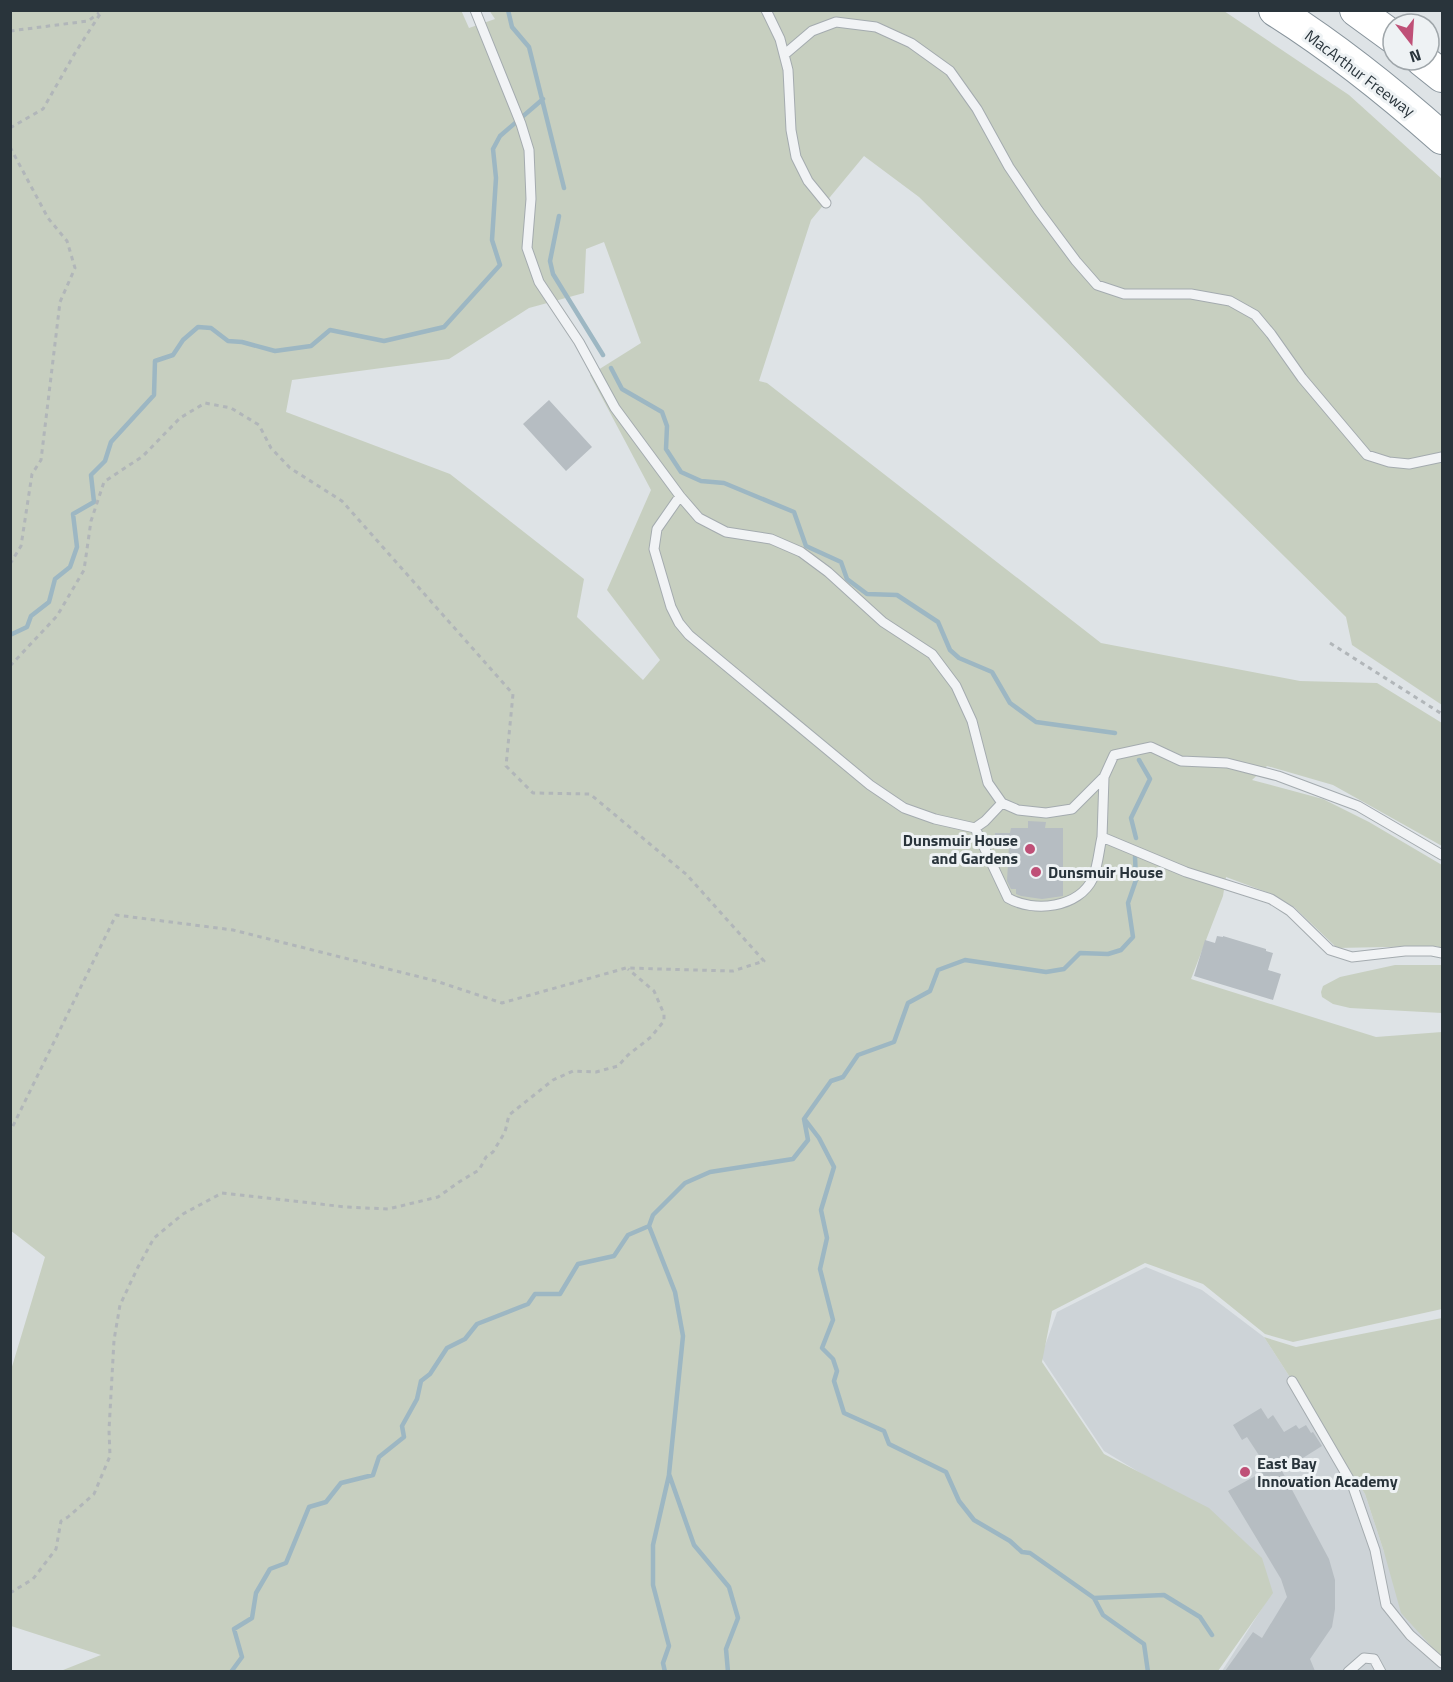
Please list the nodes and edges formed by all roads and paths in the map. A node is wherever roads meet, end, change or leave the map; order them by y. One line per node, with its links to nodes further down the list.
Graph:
1 (475, 10): 14 (lane)
2 (1275, 10): 10 (highway, MacArthur Freeway)
3 (1356, 10): 6 (highway)
4 (102, 11): 7 (path); 9 (path)
5 (766, 13): 8 (lane)
6 (1381, 29)
7 (10, 31)
8 (785, 54): 12 (lane); 13 (lane)
9 (10, 128)
10 (1443, 138)
11 (10, 147): 15 (path)
12 (826, 203)
13 (1443, 457)
14 (680, 496): 20 (lane); 21 (lane)
15 (10, 564)
16 (1330, 643): 18 (path)
17 (10, 666): 25 (path)
18 (1443, 714)
19 (1104, 777): 20 (lane); 22 (lane); 23 (lane)
20 (1002, 803): 21 (lane)
21 (975, 828): 22 (lane)
22 (1102, 837): 24 (lane)
23 (1443, 855)
24 (1443, 953)
25 (626, 968): 26 (path); 28 (path)
26 (10, 1132)
27 (1292, 1381): 29 (lane)
28 (10, 1593)
29 (1443, 1663)
30 (1348, 1671): 31 (lane)
31 (1381, 1671)

